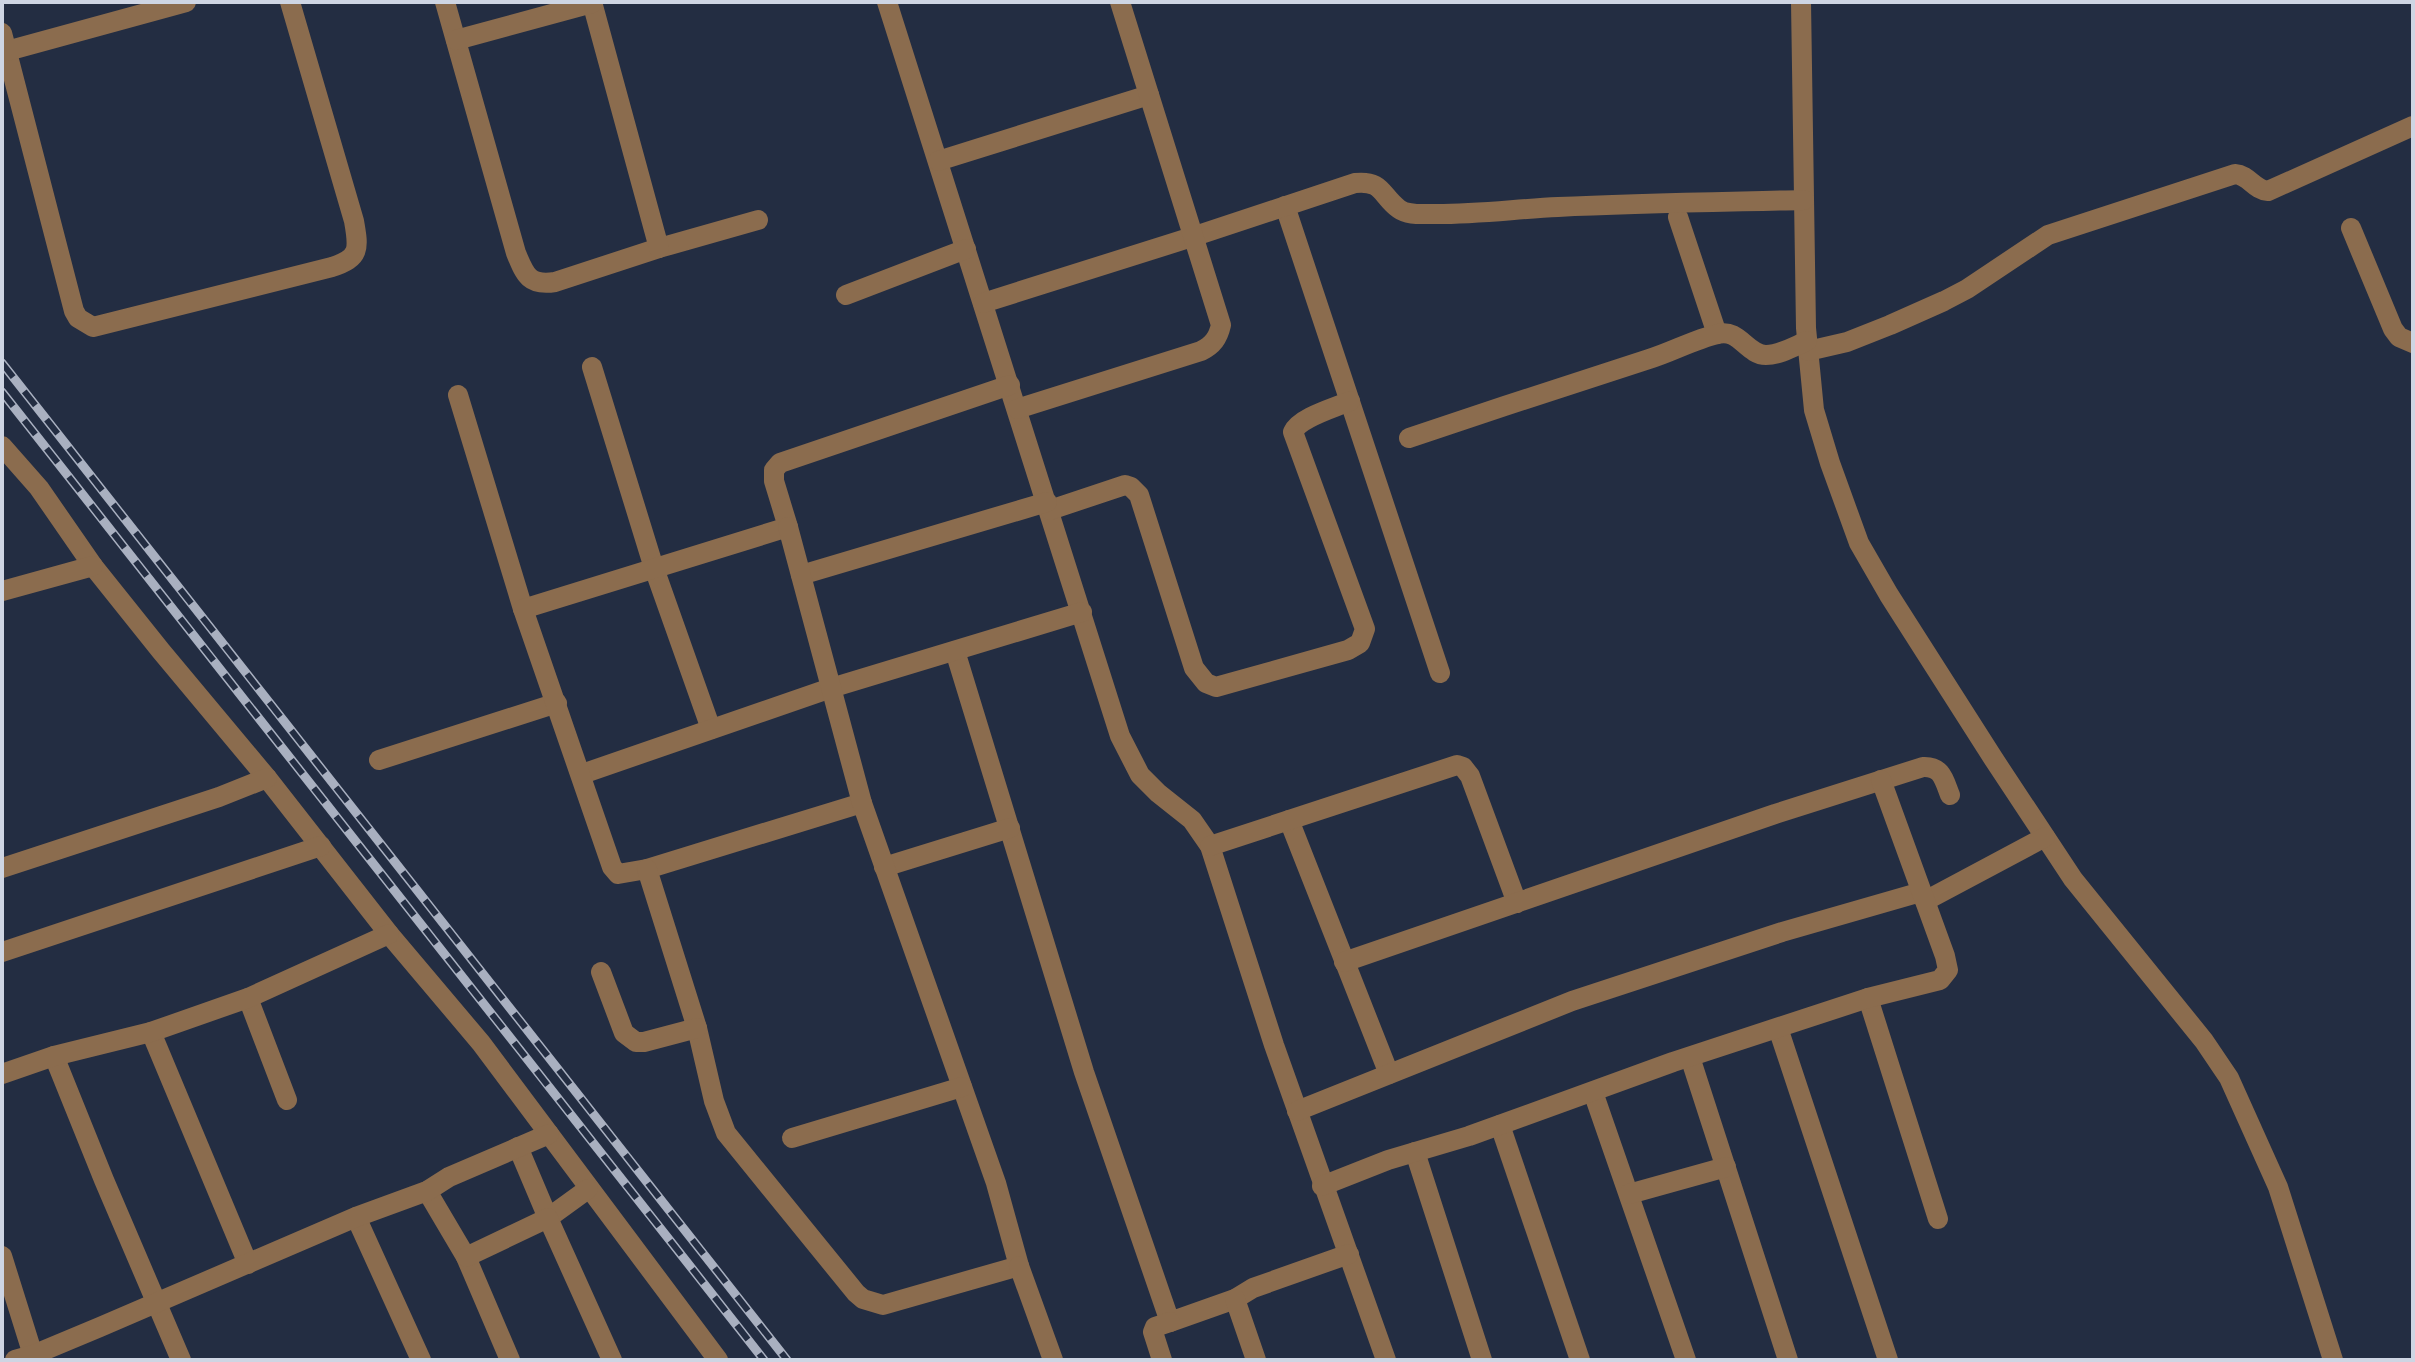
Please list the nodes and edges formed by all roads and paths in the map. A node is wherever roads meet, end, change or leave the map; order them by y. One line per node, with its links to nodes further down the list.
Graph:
1 (186, 2): 9 (street)
2 (290, 2): 9 (street)
3 (445, 2): 8 (street)
4 (887, 2): 12 (street)
5 (1120, 2): 10 (street)
6 (1801, 2): 13 (street)
7 (592, 3): 8 (street); 19 (street)
8 (456, 40): 19 (street)
9 (4, 42)
10 (1149, 95): 12 (street); 18 (street)
11 (2413, 126): 25 (street)
12 (938, 161): 20 (street)
13 (1804, 200): 14 (street); 25 (street)
14 (1285, 206): 18 (street); 29 (street)
15 (1678, 217): 23 (street)
16 (758, 220): 19 (street)
17 (2351, 228): 24 (street)
18 (1192, 237): 22 (street); 30 (street)
19 (659, 248)
20 (966, 249): 21 (street); 22 (street)
21 (846, 295)
22 (983, 303): 27 (street)
23 (1717, 334): 25 (street); 31 (street)
24 (2413, 343)
25 (1807, 346): 54 (street)
26 (592, 367): 36 (street)
27 (1010, 385): 30 (street); 34 (street)
28 (458, 395): 39 (street)
29 (1350, 401): 33 (street); 42 (street)
30 (1017, 409): 33 (street)
31 (1409, 438)
32 (2, 446): 35 (street)
33 (1049, 506): 37 (street); 40 (street)
34 (788, 527): 36 (street); 37 (street)
35 (93, 566): 38 (street); 48 (street)
36 (654, 568): 39 (street); 45 (street)
37 (801, 575): 43 (street)
38 (2, 591)
39 (523, 609): 44 (street)
40 (1082, 612): 41 (street); 56 (street)
41 (955, 651): 43 (street); 53 (street)
42 (1440, 673)
43 (831, 688): 45 (street); 51 (street)
44 (557, 703): 46 (street); 47 (street)
45 (711, 729): 47 (street)
46 (379, 760)
47 (582, 774): 59 (street)
48 (267, 778): 55 (street); 58 (street)
49 (1881, 780): 50 (street); 60 (street); 61 (street)
50 (1950, 795)
51 (862, 803): 57 (street); 59 (street)
52 (1289, 820): 56 (street); 61 (street); 64 (street)
53 (1010, 828): 57 (street); 99 (street)
54 (2045, 837): 60 (street); 115 (street)
55 (321, 846): 62 (street); 63 (street)
56 (1210, 846): 78 (street)
57 (884, 867): 75 (street)
58 (2, 868)
59 (647, 869): 68 (street)
60 (1923, 896): 67 (street); 74 (street)
61 (1517, 903): 64 (street)
62 (389, 934): 66 (street); 80 (street)
63 (2, 952)
64 (1344, 962): 74 (street)
65 (601, 972): 68 (street)
66 (248, 998): 70 (street); 77 (street)
67 (1868, 998): 69 (street); 91 (street)
68 (697, 1028): 96 (street)
69 (1778, 1028): 72 (street); 114 (street)
70 (151, 1032): 71 (street); 95 (street)
71 (54, 1056): 73 (street); 98 (street)
72 (1690, 1057): 76 (street); 84 (street)
73 (2, 1074)
74 (1389, 1074): 78 (street)
75 (962, 1087): 81 (street); 96 (street)
76 (1593, 1092): 79 (street); 88 (street)
77 (287, 1100)
78 (1297, 1111): 85 (street)
79 (1500, 1125): 83 (street); 111 (street)
80 (549, 1134): 82 (street); 86 (street)
81 (792, 1138)
82 (518, 1147): 87 (street); 90 (street)
83 (1415, 1152): 85 (street); 110 (street)
84 (1726, 1167): 88 (street); 113 (street)
85 (1322, 1186): 92 (street)
86 (588, 1189): 90 (street); 105 (street)
87 (427, 1191): 89 (street); 94 (street)
88 (1629, 1194): 112 (street)
89 (356, 1217): 95 (street); 102 (street)
90 (548, 1218): 94 (street); 104 (street)
91 (1938, 1219)
92 (1349, 1254): 97 (street); 109 (street)
93 (2, 1256): 100 (street)
94 (466, 1257): 103 (street)
95 (248, 1264): 98 (street)
96 (1019, 1266): 106 (street)
97 (1235, 1299): 99 (street); 108 (street)
98 (157, 1303): 100 (street); 101 (street)
99 (1170, 1322): 107 (street)
100 (24, 1358)
101 (181, 1360)
102 (421, 1360)
103 (510, 1360)
104 (612, 1360)
105 (718, 1360)
106 (1053, 1360)
107 (1162, 1360)
108 (1256, 1360)
109 (1386, 1360)
110 (1482, 1360)
111 (1580, 1360)
112 (1686, 1360)
113 (1788, 1360)
114 (1888, 1360)
115 (2333, 1360)

